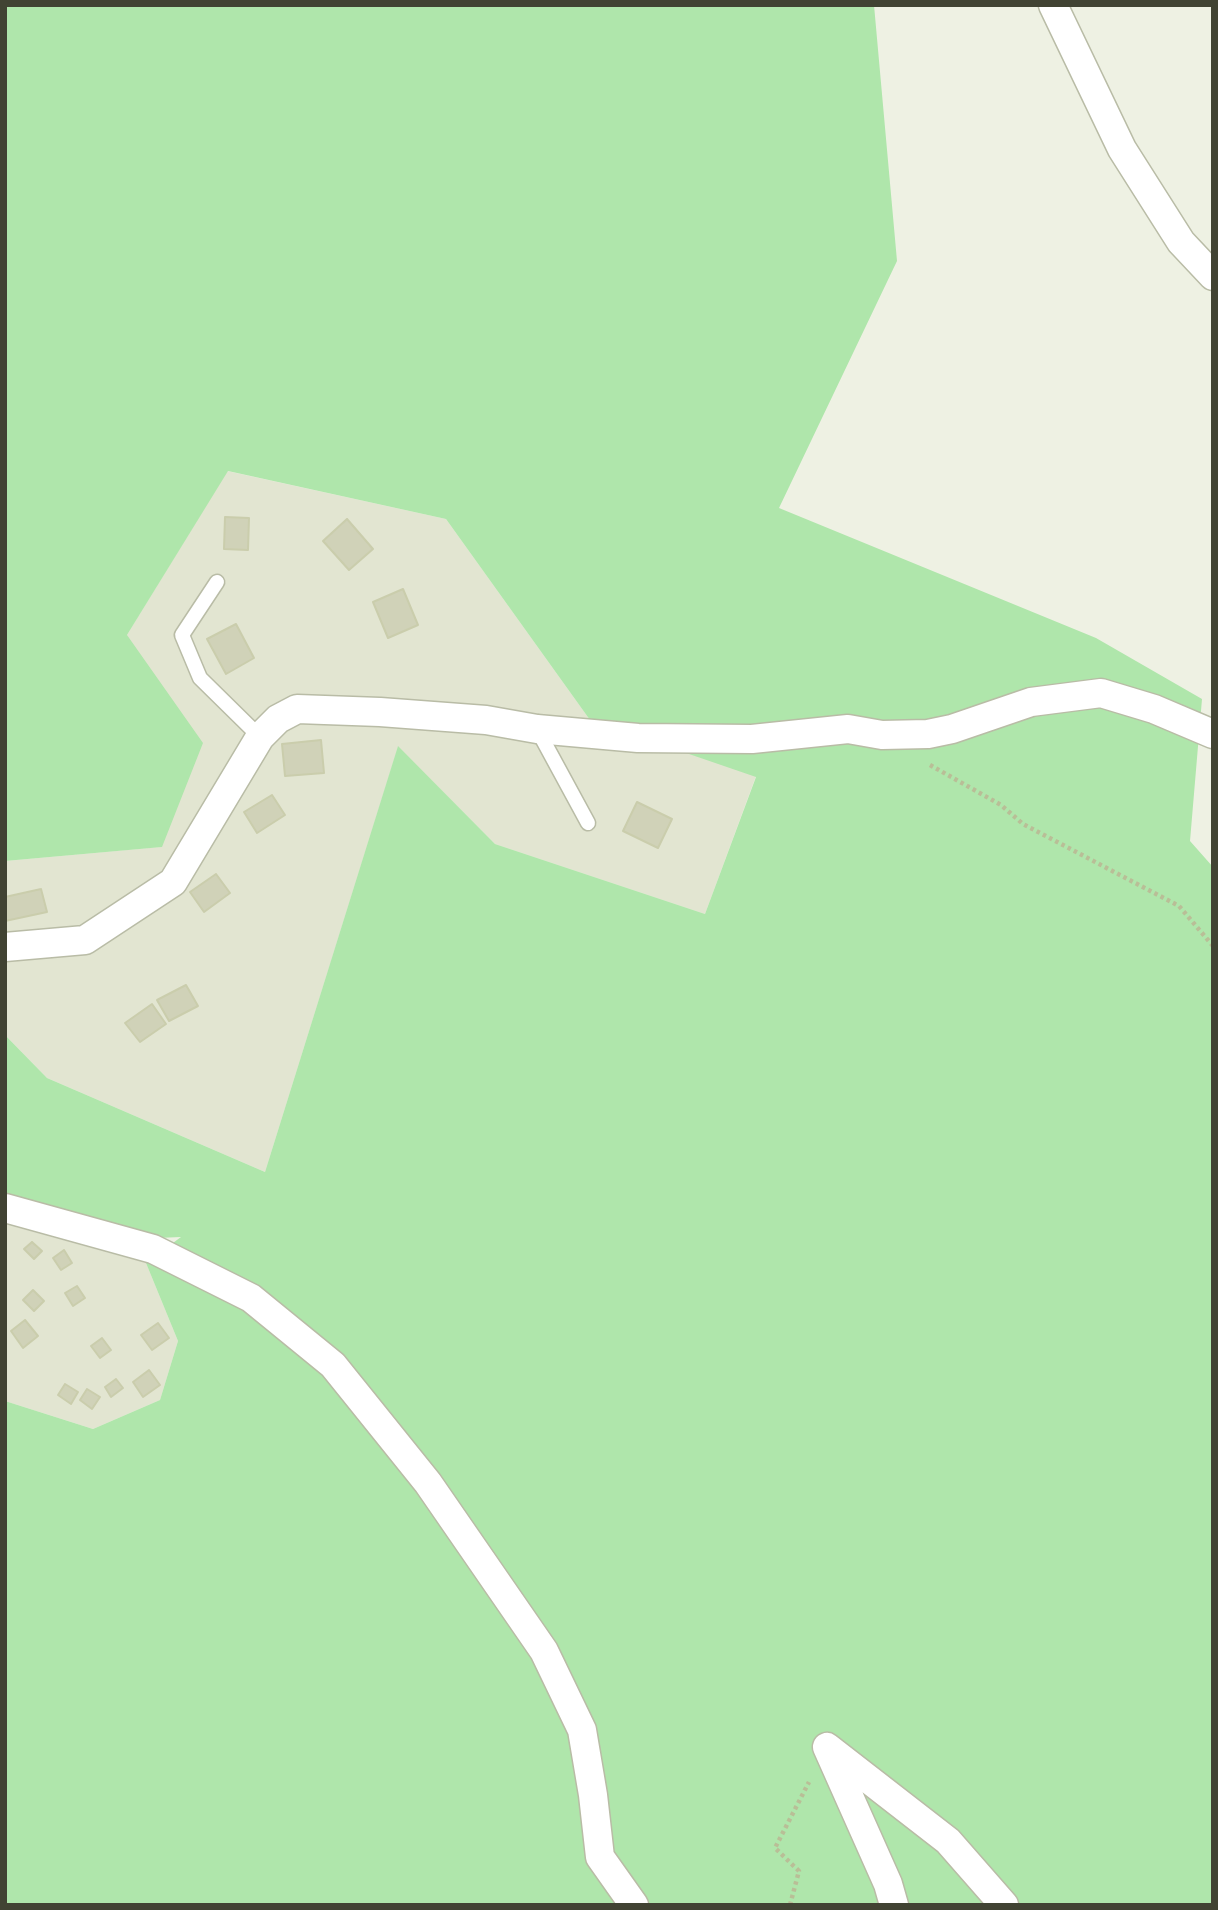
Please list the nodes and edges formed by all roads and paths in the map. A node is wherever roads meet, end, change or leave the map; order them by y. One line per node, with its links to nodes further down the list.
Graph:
1 (1053, 5): 2 (street)
2 (1213, 276)
3 (217, 582): 6 (lane)
4 (537, 729): 5 (street); 6 (street); 8 (lane)
5 (1213, 734)
6 (260, 737): 10 (street)
7 (924, 761): 9 (path)
8 (588, 823)
9 (1213, 946)
10 (5, 947)
11 (5, 1208): 13 (street)
12 (827, 1747): 14 (path); 15 (street); 16 (street)
13 (634, 1905)
14 (790, 1905)
15 (894, 1905)
16 (1004, 1905)

